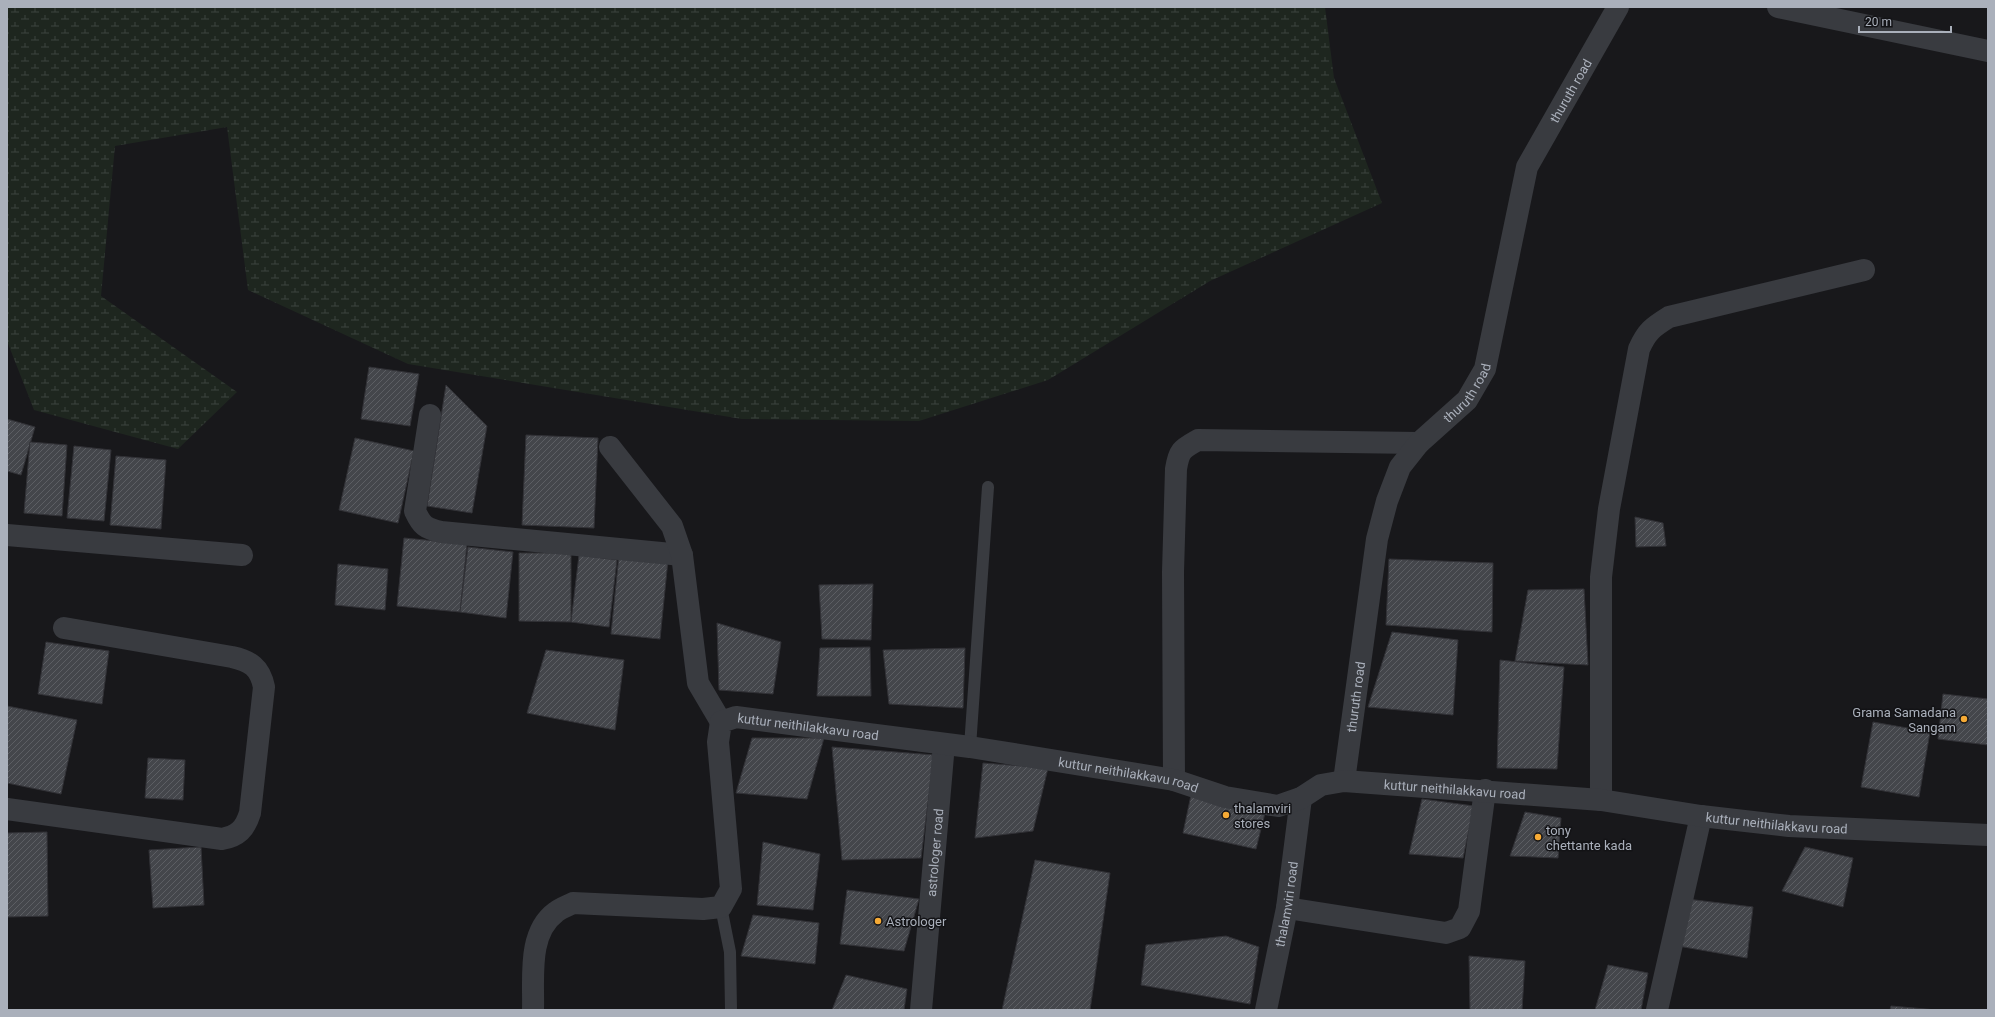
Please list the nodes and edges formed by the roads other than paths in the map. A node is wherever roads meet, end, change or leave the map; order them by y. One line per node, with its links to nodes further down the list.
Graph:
1 (1618, 7): 6 (street, thuruth road)
2 (1778, 7): 3 (street)
3 (1988, 51)
4 (1864, 270): 20 (street)
5 (430, 416): 11 (street)
6 (1419, 443): 16 (street); 17 (street, thuruth road)
7 (610, 447): 11 (street)
8 (988, 487): 15 (lane)
9 (7, 535): 10 (street)
10 (242, 555)
11 (682, 555): 13 (street)
12 (64, 628): 21 (street)
13 (721, 722): 14 (street, kuttur neithilakkavu road); 24 (street, kuttur neithilakkavu road)
14 (944, 744): 15 (street, kuttur neithilakkavu road); 28 (street, astrologer road)
15 (970, 747): 16 (street, kuttur neithilakkavu road)
16 (1174, 780): 19 (street, kuttur neithilakkavu road)
17 (1344, 781): 18 (street, kuttur neithilakkavu road); 19 (street, kuttur neithilakkavu road)
18 (1486, 790): 20 (street, kuttur neithilakkavu road); 25 (street)
19 (1301, 798): 25 (street, thalamviri road)
20 (1601, 800): 22 (street, kuttur neithilakkavu road)
21 (7, 809)
22 (1701, 816): 23 (street, kuttur neithilakkavu road); 30 (street)
23 (1988, 835)
24 (721, 907): 26 (street); 27 (lane)
25 (1286, 908): 29 (street, thalamviri road)
26 (533, 1010)
27 (731, 1010)
28 (921, 1010)
29 (1266, 1010)
30 (1657, 1010)

